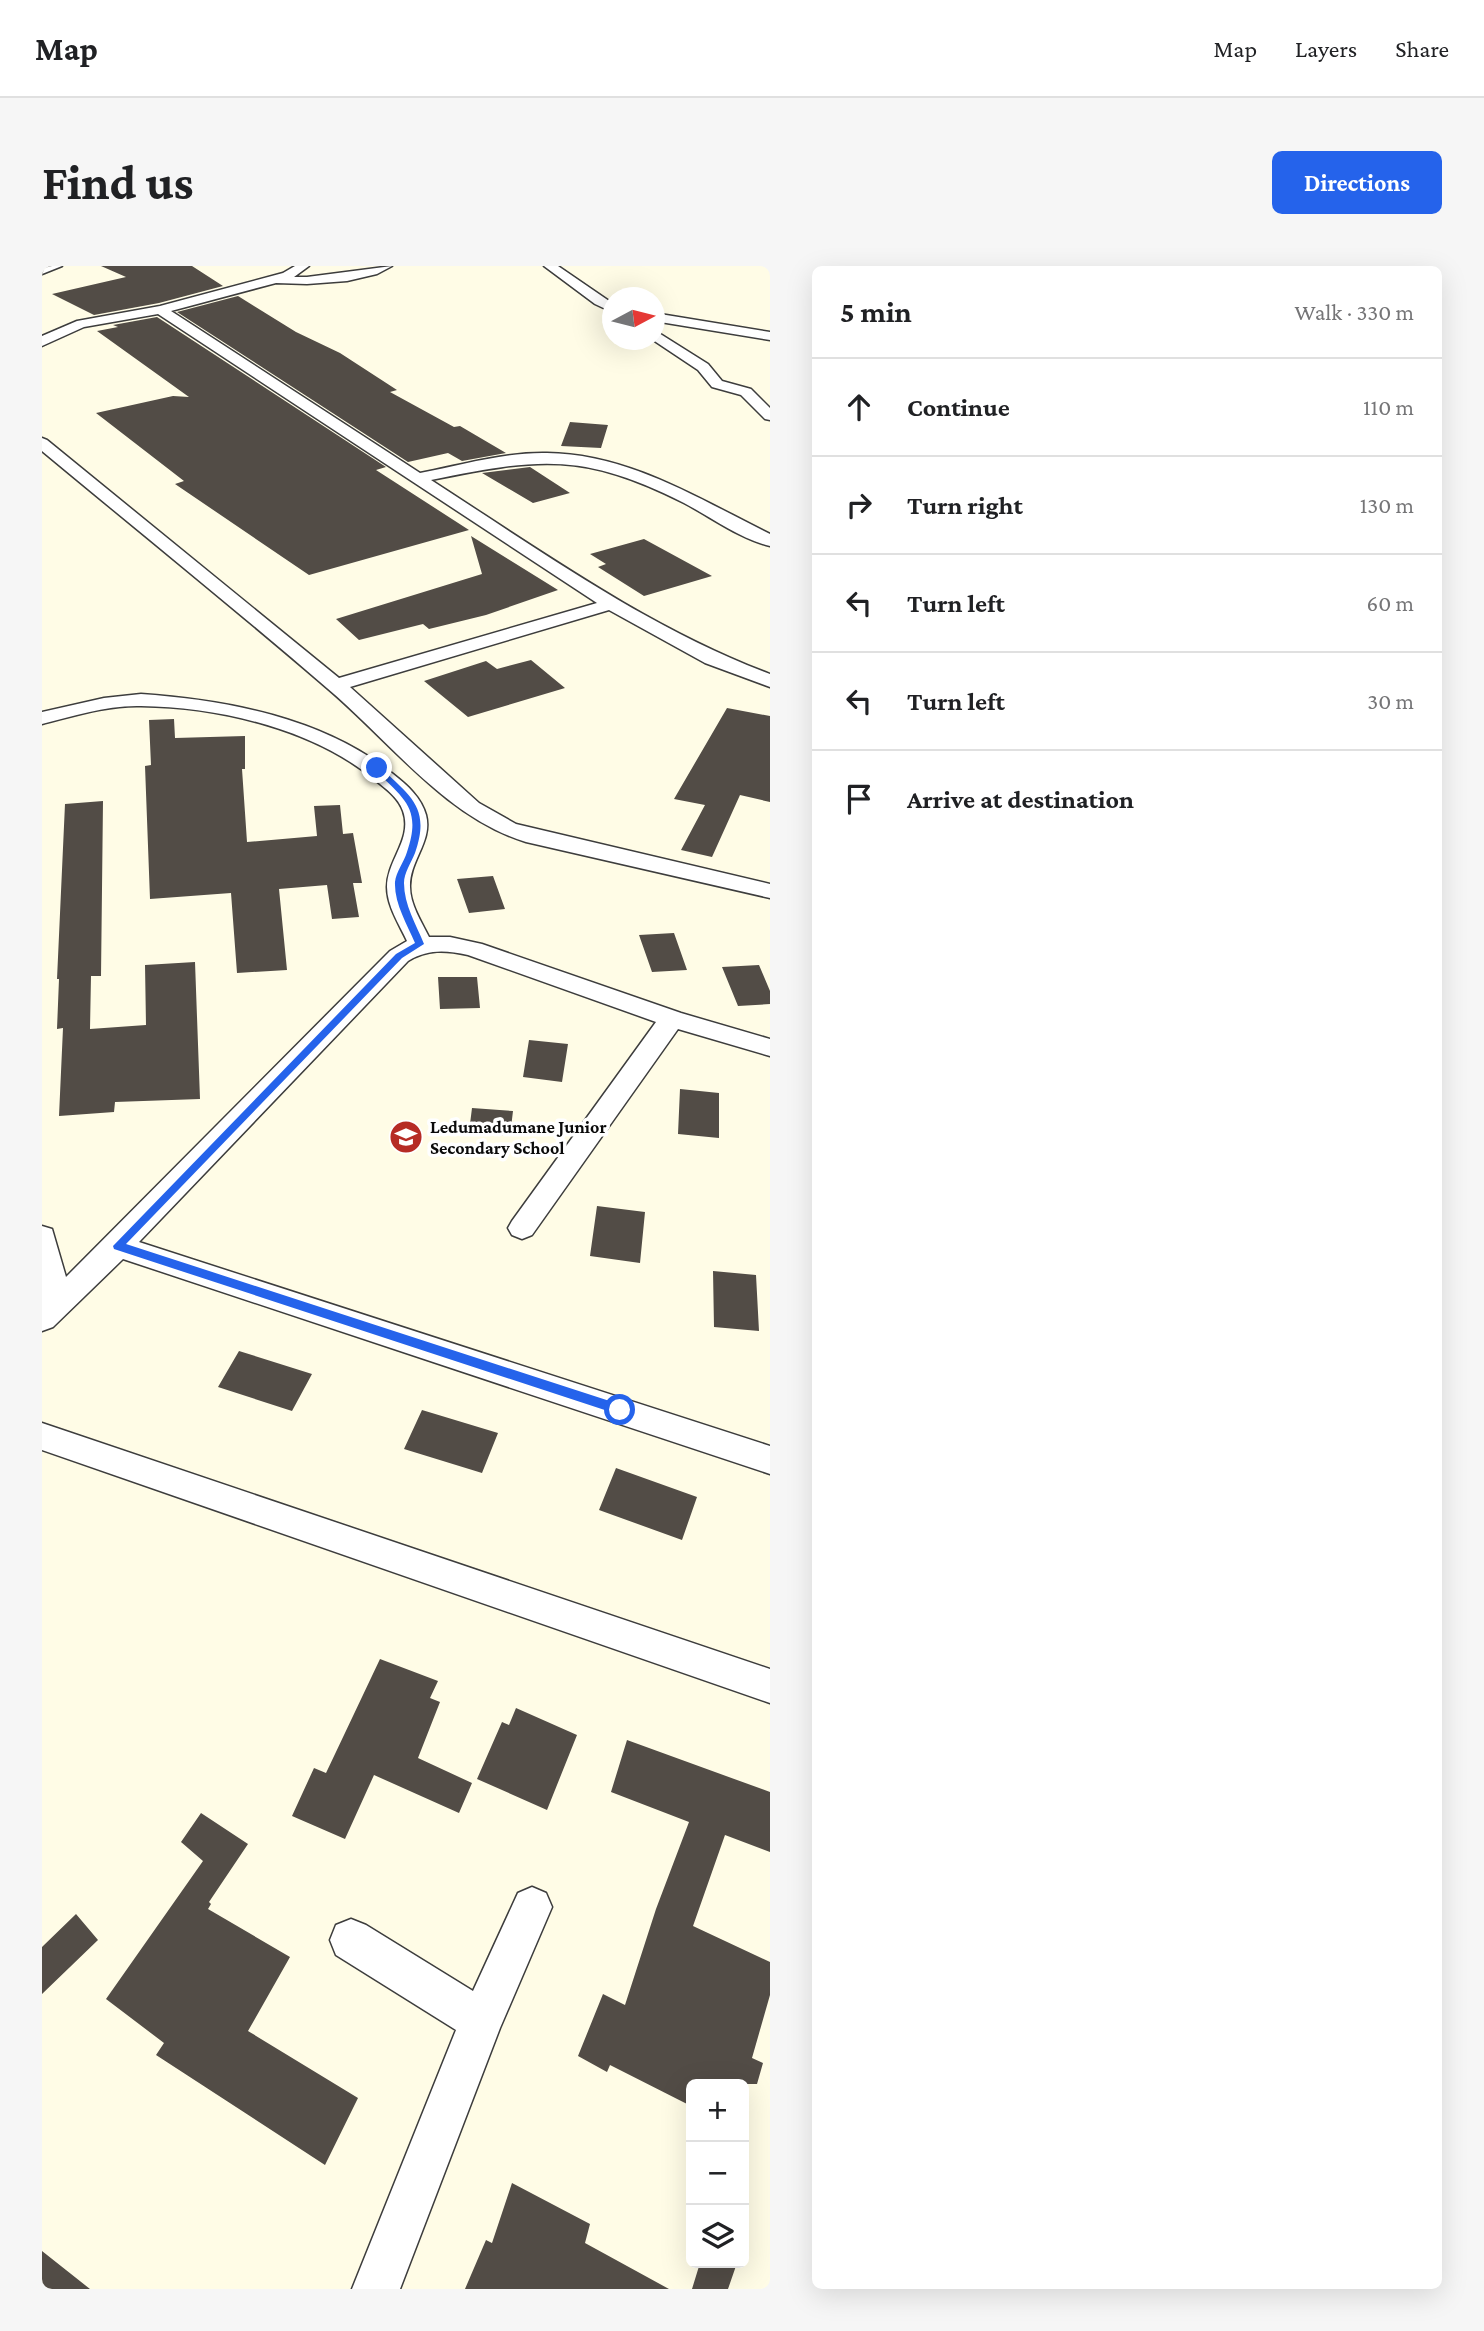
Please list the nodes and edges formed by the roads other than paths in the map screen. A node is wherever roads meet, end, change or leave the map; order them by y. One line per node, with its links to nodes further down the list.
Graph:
1 (56, 266): 5 (street)
2 (303, 266): 6 (street)
3 (386, 266): 6 (street)
4 (550, 266): 7 (street)
5 (42, 270)
6 (272, 281): 8 (street)
7 (602, 303)
8 (160, 310): 11 (street); 15 (street)
9 (665, 319): 10 (street)
10 (770, 336)
11 (42, 342)
12 (665, 343): 13 (street)
13 (770, 416)
14 (42, 443): 19 (street)
15 (418, 478): 16 (street); 17 (street)
16 (770, 541)
17 (611, 604): 18 (street); 19 (street)
18 (770, 681)
19 (336, 685): 21 (street)
20 (42, 718): 22 (street)
21 (770, 891)
22 (420, 944): 23 (street); 27 (street)
23 (672, 1019): 24 (street); 25 (street)
24 (770, 1048)
25 (522, 1228)
26 (42, 1237): 28 (street)
27 (118, 1246): 28 (street); 30 (street)
28 (50, 1312)
29 (42, 1436): 31 (street)
30 (768, 1454)
31 (770, 1686)
32 (532, 1907): 34 (street)
33 (351, 1940): 34 (street)
34 (481, 2021): 35 (street)
35 (376, 2289)

